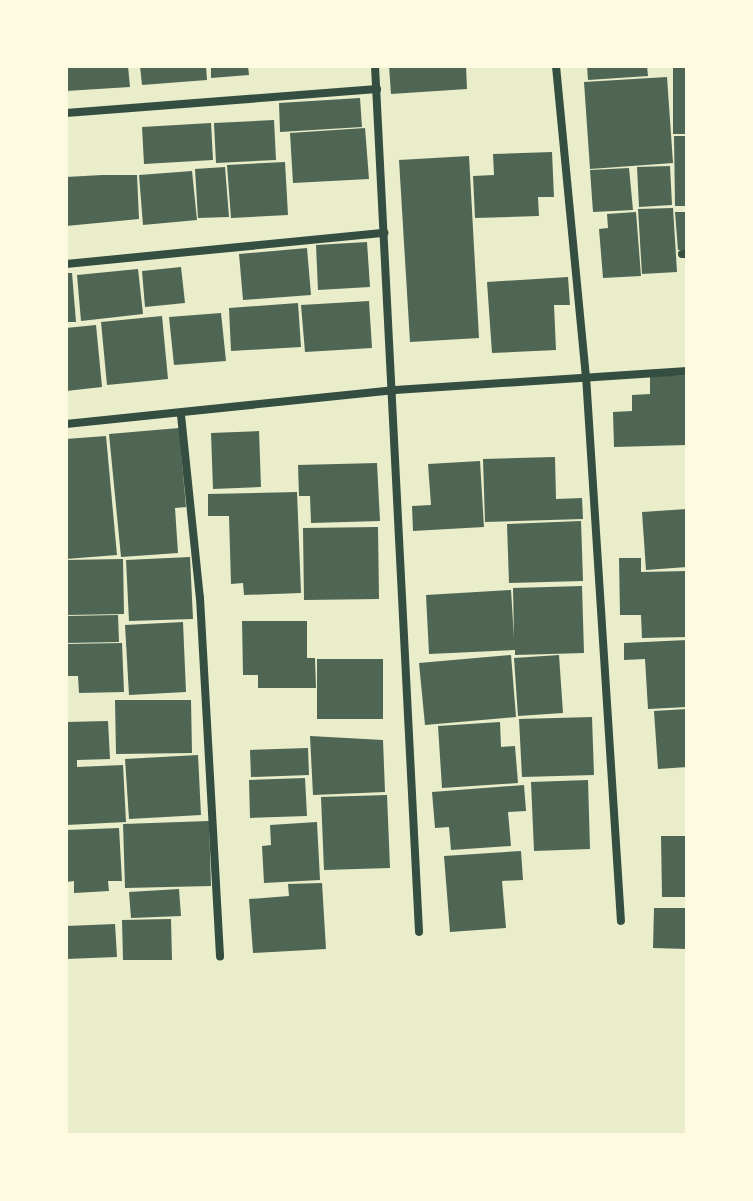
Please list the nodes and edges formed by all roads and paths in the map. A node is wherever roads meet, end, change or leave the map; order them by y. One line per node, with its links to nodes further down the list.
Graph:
1 (375, 66): 3 (street)
2 (556, 66): 8 (street)
3 (377, 89): 4 (street); 5 (street)
4 (66, 113)
5 (384, 233): 6 (street); 9 (street)
6 (66, 264)
7 (687, 371): 8 (street)
8 (586, 376): 9 (street); 12 (street)
9 (395, 390): 10 (street); 13 (street)
10 (181, 415): 11 (street); 14 (street)
11 (66, 424)
12 (621, 921)
13 (419, 932)
14 (220, 956)

